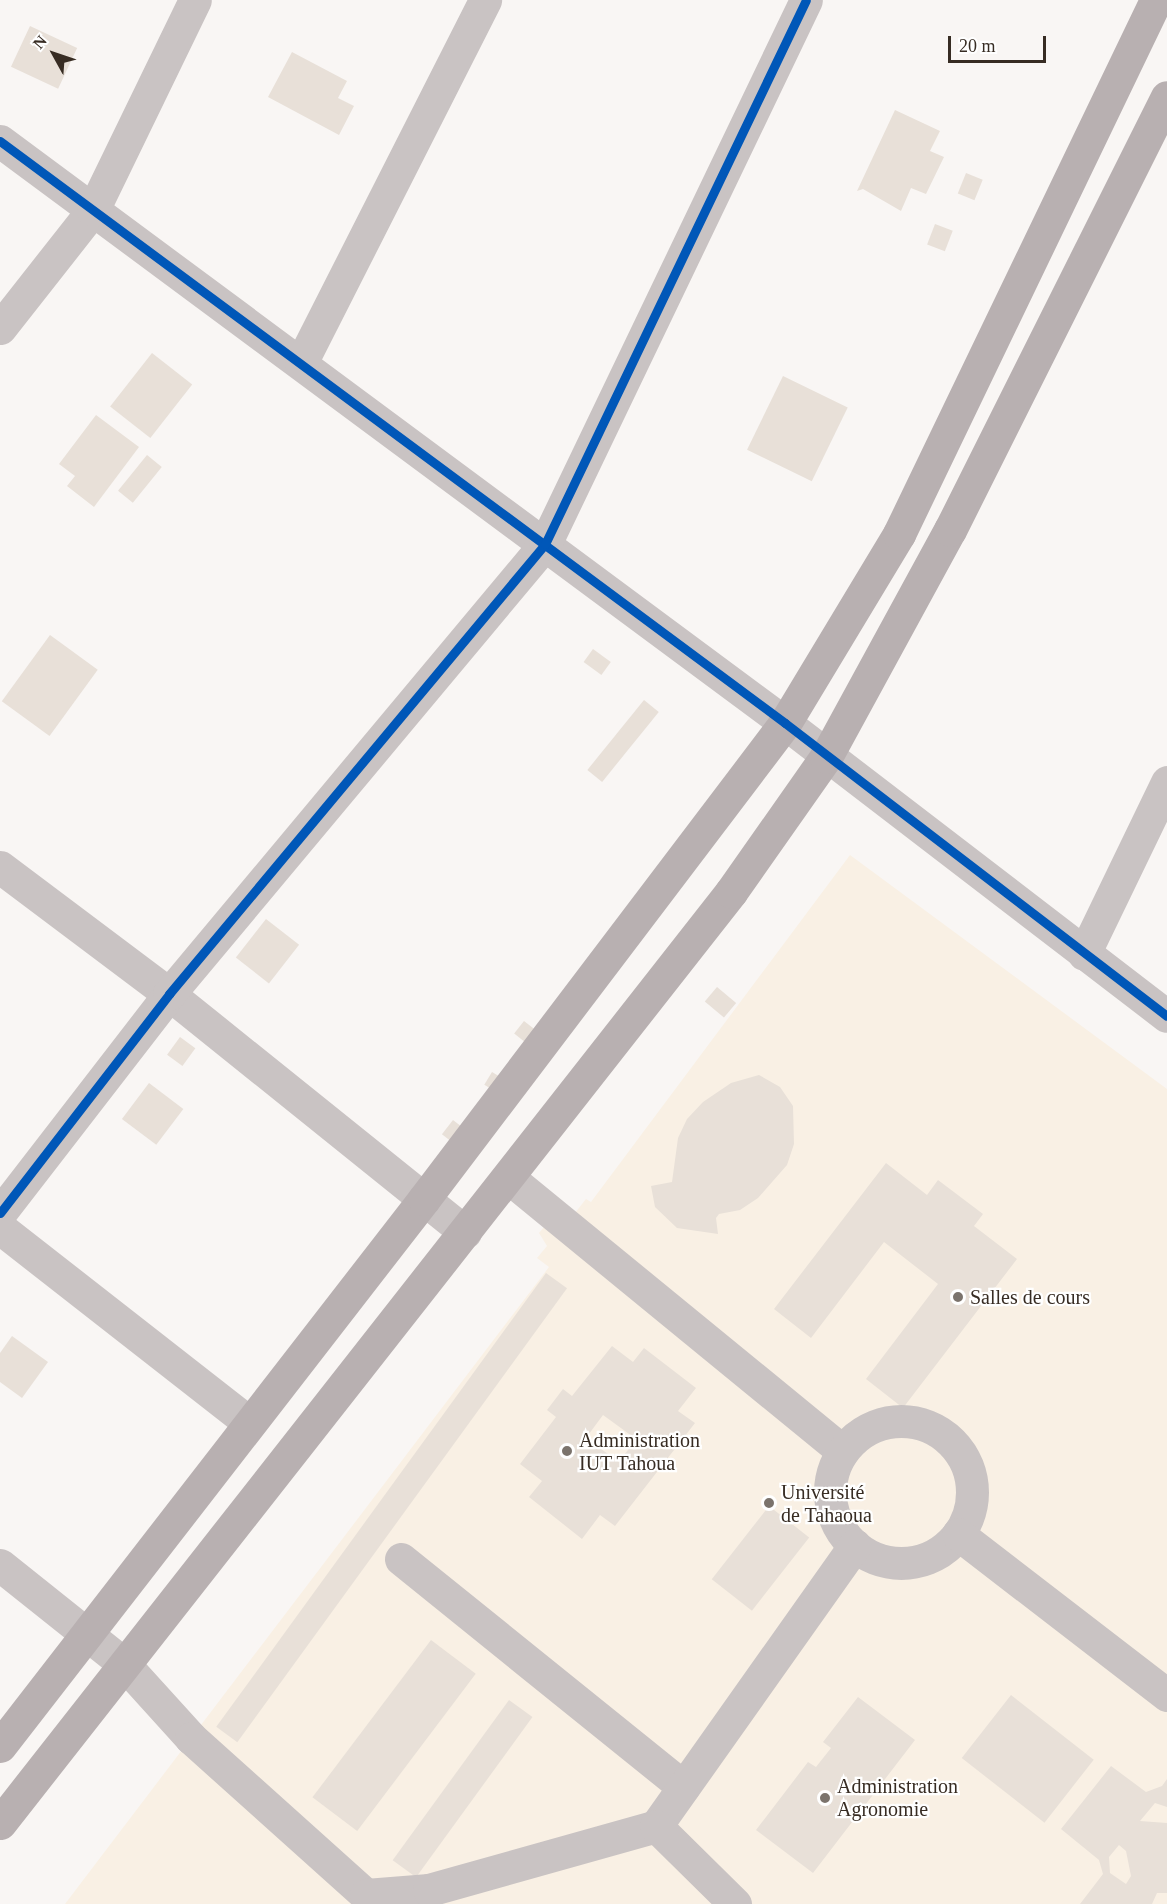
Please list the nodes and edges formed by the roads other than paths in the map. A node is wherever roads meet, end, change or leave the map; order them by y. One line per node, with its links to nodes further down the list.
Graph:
1 (195, 0): 7 (street)
2 (485, 0): 9 (street)
3 (806, 0): 10 (street)
4 (1156, 0): 11 (main road)
5 (1167, 97): 12 (main road)
6 (0, 141): 7 (street)
7 (93, 210): 8 (street); 9 (street)
8 (0, 328)
9 (301, 363): 10 (street)
10 (545, 544): 11 (street); 16 (street)
11 (785, 723): 12 (street); 19 (main road)
12 (826, 757): 15 (street); 18 (main road)
13 (1167, 782): 15 (street)
14 (0, 867): 16 (street)
15 (1084, 954): 17 (street)
16 (169, 994): 19 (street); 20 (street)
17 (1167, 1016)
18 (509, 1178): 22 (main road); 24 (street)
19 (424, 1199): 22 (street); 23 (main road)
20 (0, 1213)
21 (0, 1228): 23 (street)
22 (465, 1232): 30 (main road)
23 (250, 1423): 29 (main road)
24 (843, 1451): 25 (street); 26 (street)
25 (958, 1534): 26 (street); 31 (street)
26 (855, 1545): 33 (street)
27 (401, 1559): 33 (street)
28 (0, 1565): 29 (street)
29 (87, 1635): 30 (street); 32 (main road)
30 (124, 1664): 34 (main road); 35 (street)
31 (1167, 1695)
32 (0, 1746)
33 (684, 1787): 35 (street)
34 (0, 1823)
35 (656, 1826): 36 (street)
36 (735, 1904)

